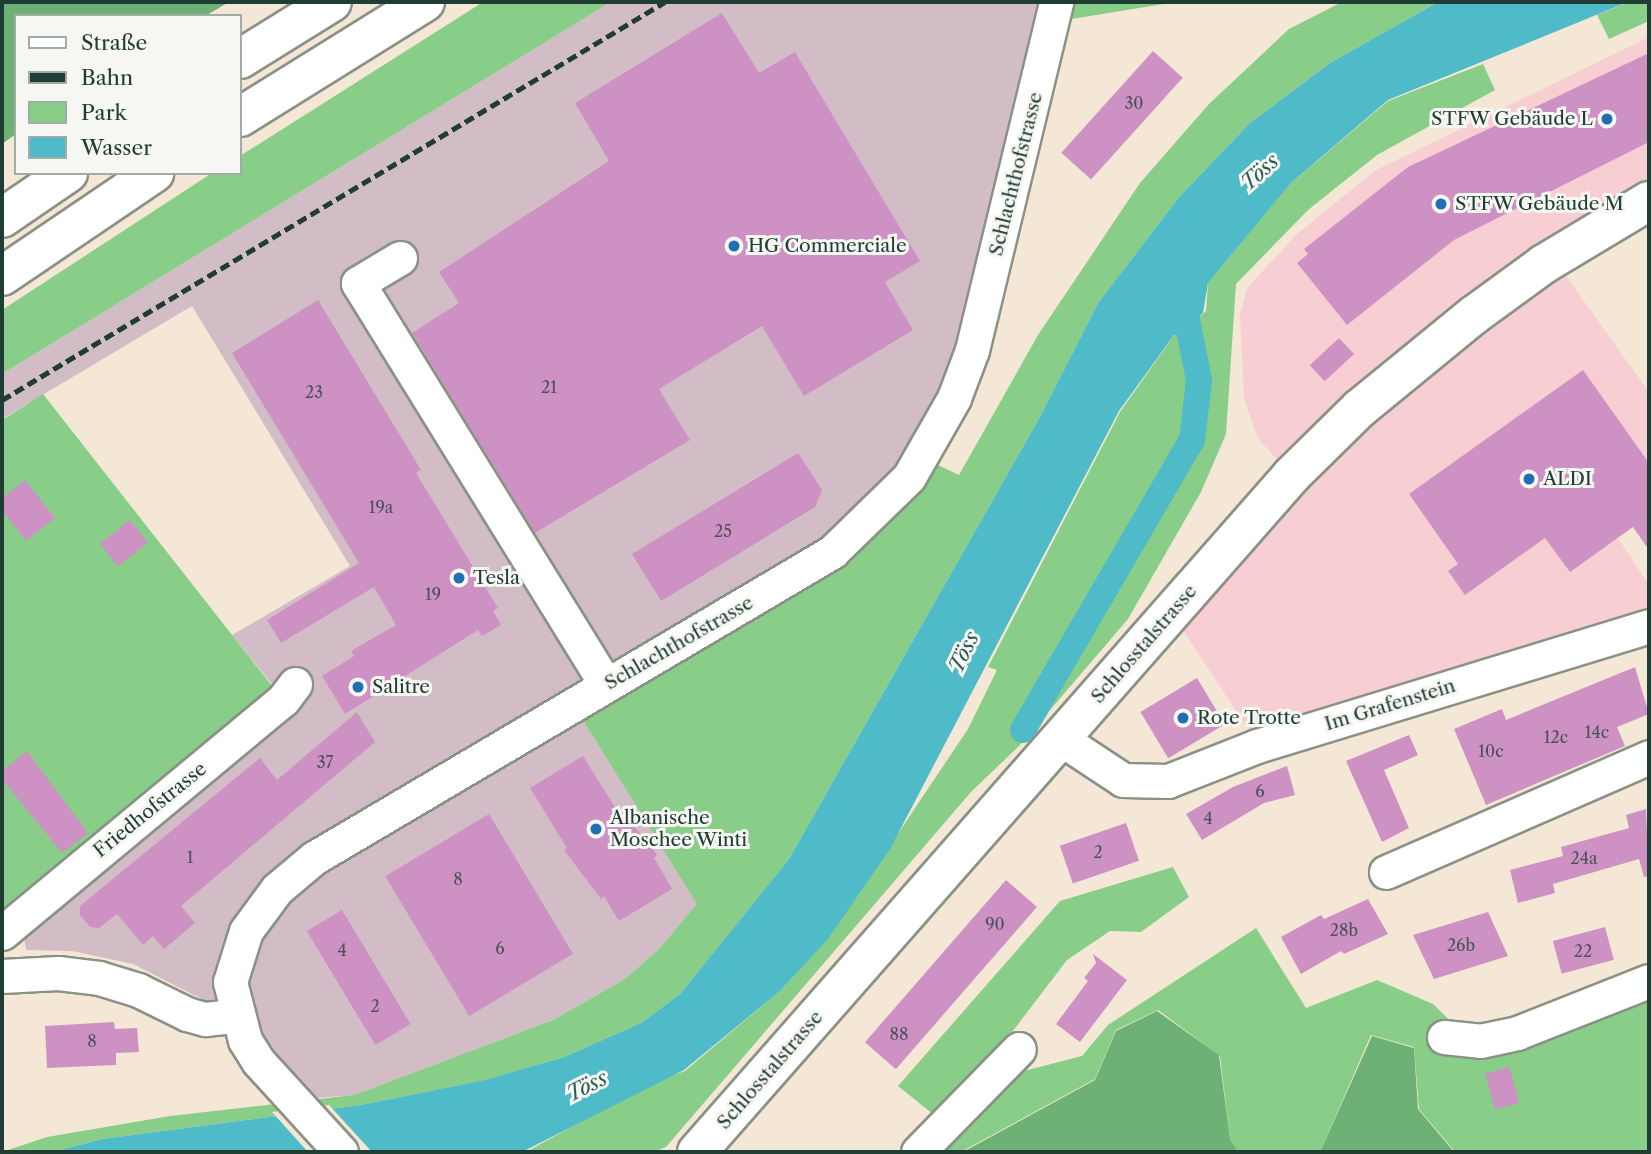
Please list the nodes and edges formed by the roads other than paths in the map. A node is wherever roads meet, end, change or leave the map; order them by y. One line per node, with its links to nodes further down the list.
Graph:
1 (332, 2): 4 (main road)
2 (425, 2): 5 (main road)
3 (1056, 2): 14 (street, Schlachthofstrasse)
4 (242, 59)
5 (242, 116)
6 (65, 175): 9 (main road)
7 (151, 175): 11 (main road)
8 (1649, 201): 15 (main road, Schlosstalstrasse)
9 (2, 218)
10 (400, 258): 14 (street)
11 (2, 276)
12 (1649, 626): 15 (street, Im Grafenstein)
13 (295, 684): 18 (street, Friedhofstrasse)
14 (606, 685): 21 (street, Schlachthofstrasse)
15 (1061, 739): 25 (main road, Schlosstalstrasse)
16 (1649, 757): 17 (street)
17 (1385, 872)
18 (2, 933)
19 (2, 976): 21 (street)
20 (1649, 981): 22 (street)
21 (236, 1016): 24 (street, Schlachthofstrasse)
22 (1444, 1037)
23 (1019, 1049): 26 (street)
24 (341, 1152)
25 (697, 1152)
26 (918, 1152)

